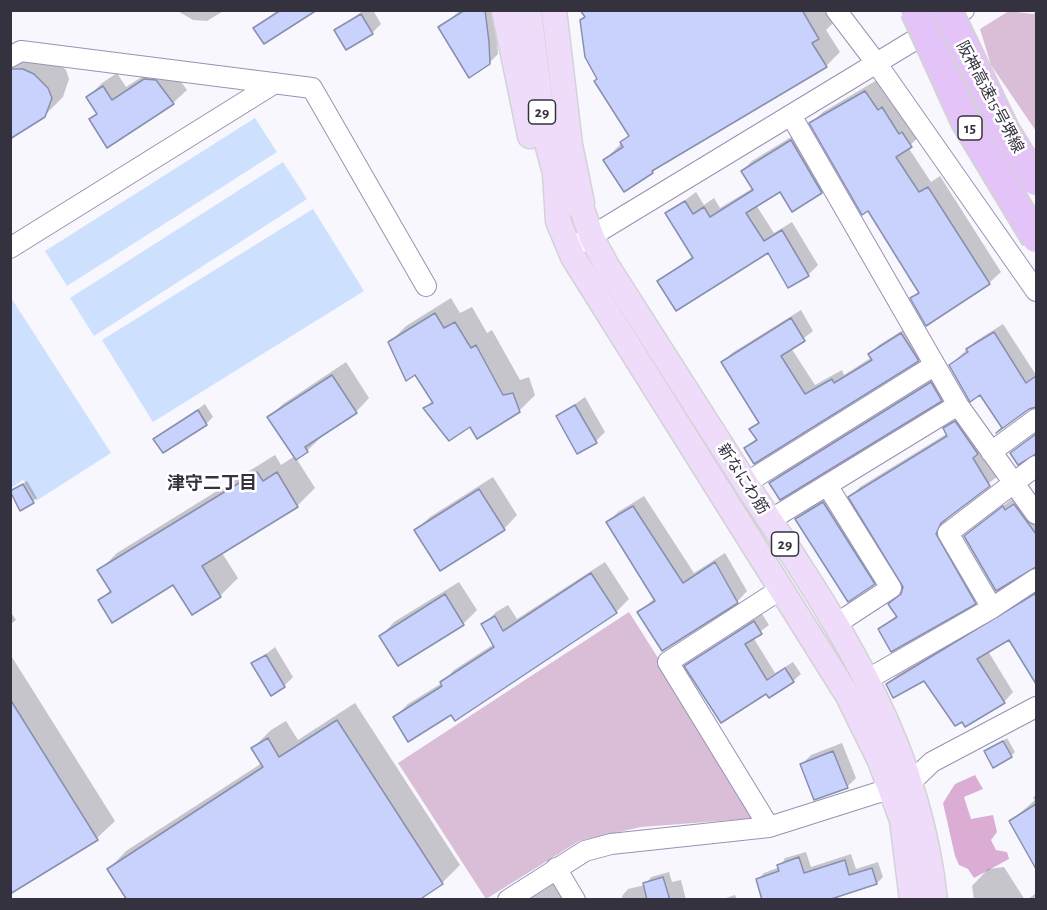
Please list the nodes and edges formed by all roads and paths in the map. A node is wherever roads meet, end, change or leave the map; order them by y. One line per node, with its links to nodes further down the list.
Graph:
1 (504, 10): 16 (main road)
2 (529, 10): 13 (main road, 新なにわ筋 / 29)
3 (554, 10): 15 (main road)
4 (836, 10): 9 (street)
5 (915, 10): 18 (highway, 阪神高速15号堺線 / 15, bridge)
6 (964, 10): 7 (street)
7 (943, 14): 9 (street); 12 (street); 14 (highway, 阪神高速15号堺線 / 15, bridge)
8 (10, 57): 10 (street)
9 (877, 64): 11 (street); 22 (street)
10 (274, 83): 19 (street); 21 (street)
11 (792, 117): 17 (street); 23 (street)
12 (1036, 164)
13 (555, 173): 15 (main road, 新なにわ筋 / 29); 16 (main road, 新なにわ筋 / 29)
14 (1036, 181)
15 (583, 212): 17 (main road, 新なにわ筋 / 29)
16 (558, 221): 20 (main road, 新なにわ筋 / 29)
17 (592, 238): 20 (street); 28 (main road, 新なにわ筋 / 29)
18 (1036, 238)
19 (10, 248)
20 (569, 248): 34 (main road, 新なにわ筋 / 29)
21 (426, 286)
22 (1036, 291)
23 (935, 365): 24 (street); 28 (street)
24 (958, 405): 26 (street); 30 (street)
25 (1036, 419): 26 (street)
26 (992, 452): 29 (street)
27 (1036, 466): 29 (street)
28 (746, 483): 32 (main road, 新なにわ筋 / 29)
29 (1014, 483): 31 (street); 35 (street)
30 (827, 485): 32 (street); 36 (street)
31 (1036, 514)
32 (770, 520): 36 (main road, 新なにわ筋 / 29)
33 (1036, 579): 35 (street)
34 (781, 590): 39 (main road, 新なにわ筋 / 29); 40 (street)
35 (992, 608): 37 (street)
36 (836, 624): 37 (main road, 新なにわ筋 / 29)
37 (868, 679): 39 (main road, 新なにわ筋 / 29)
38 (1036, 707): 39 (street)
39 (901, 785): 40 (street); 44 (main road, 新なにわ筋 / 29); 45 (main road, 新なにわ筋 / 29)
40 (769, 826): 41 (street)
41 (556, 868): 42 (street); 43 (street)
42 (508, 900)
43 (575, 900)
44 (912, 900)
45 (935, 900)

